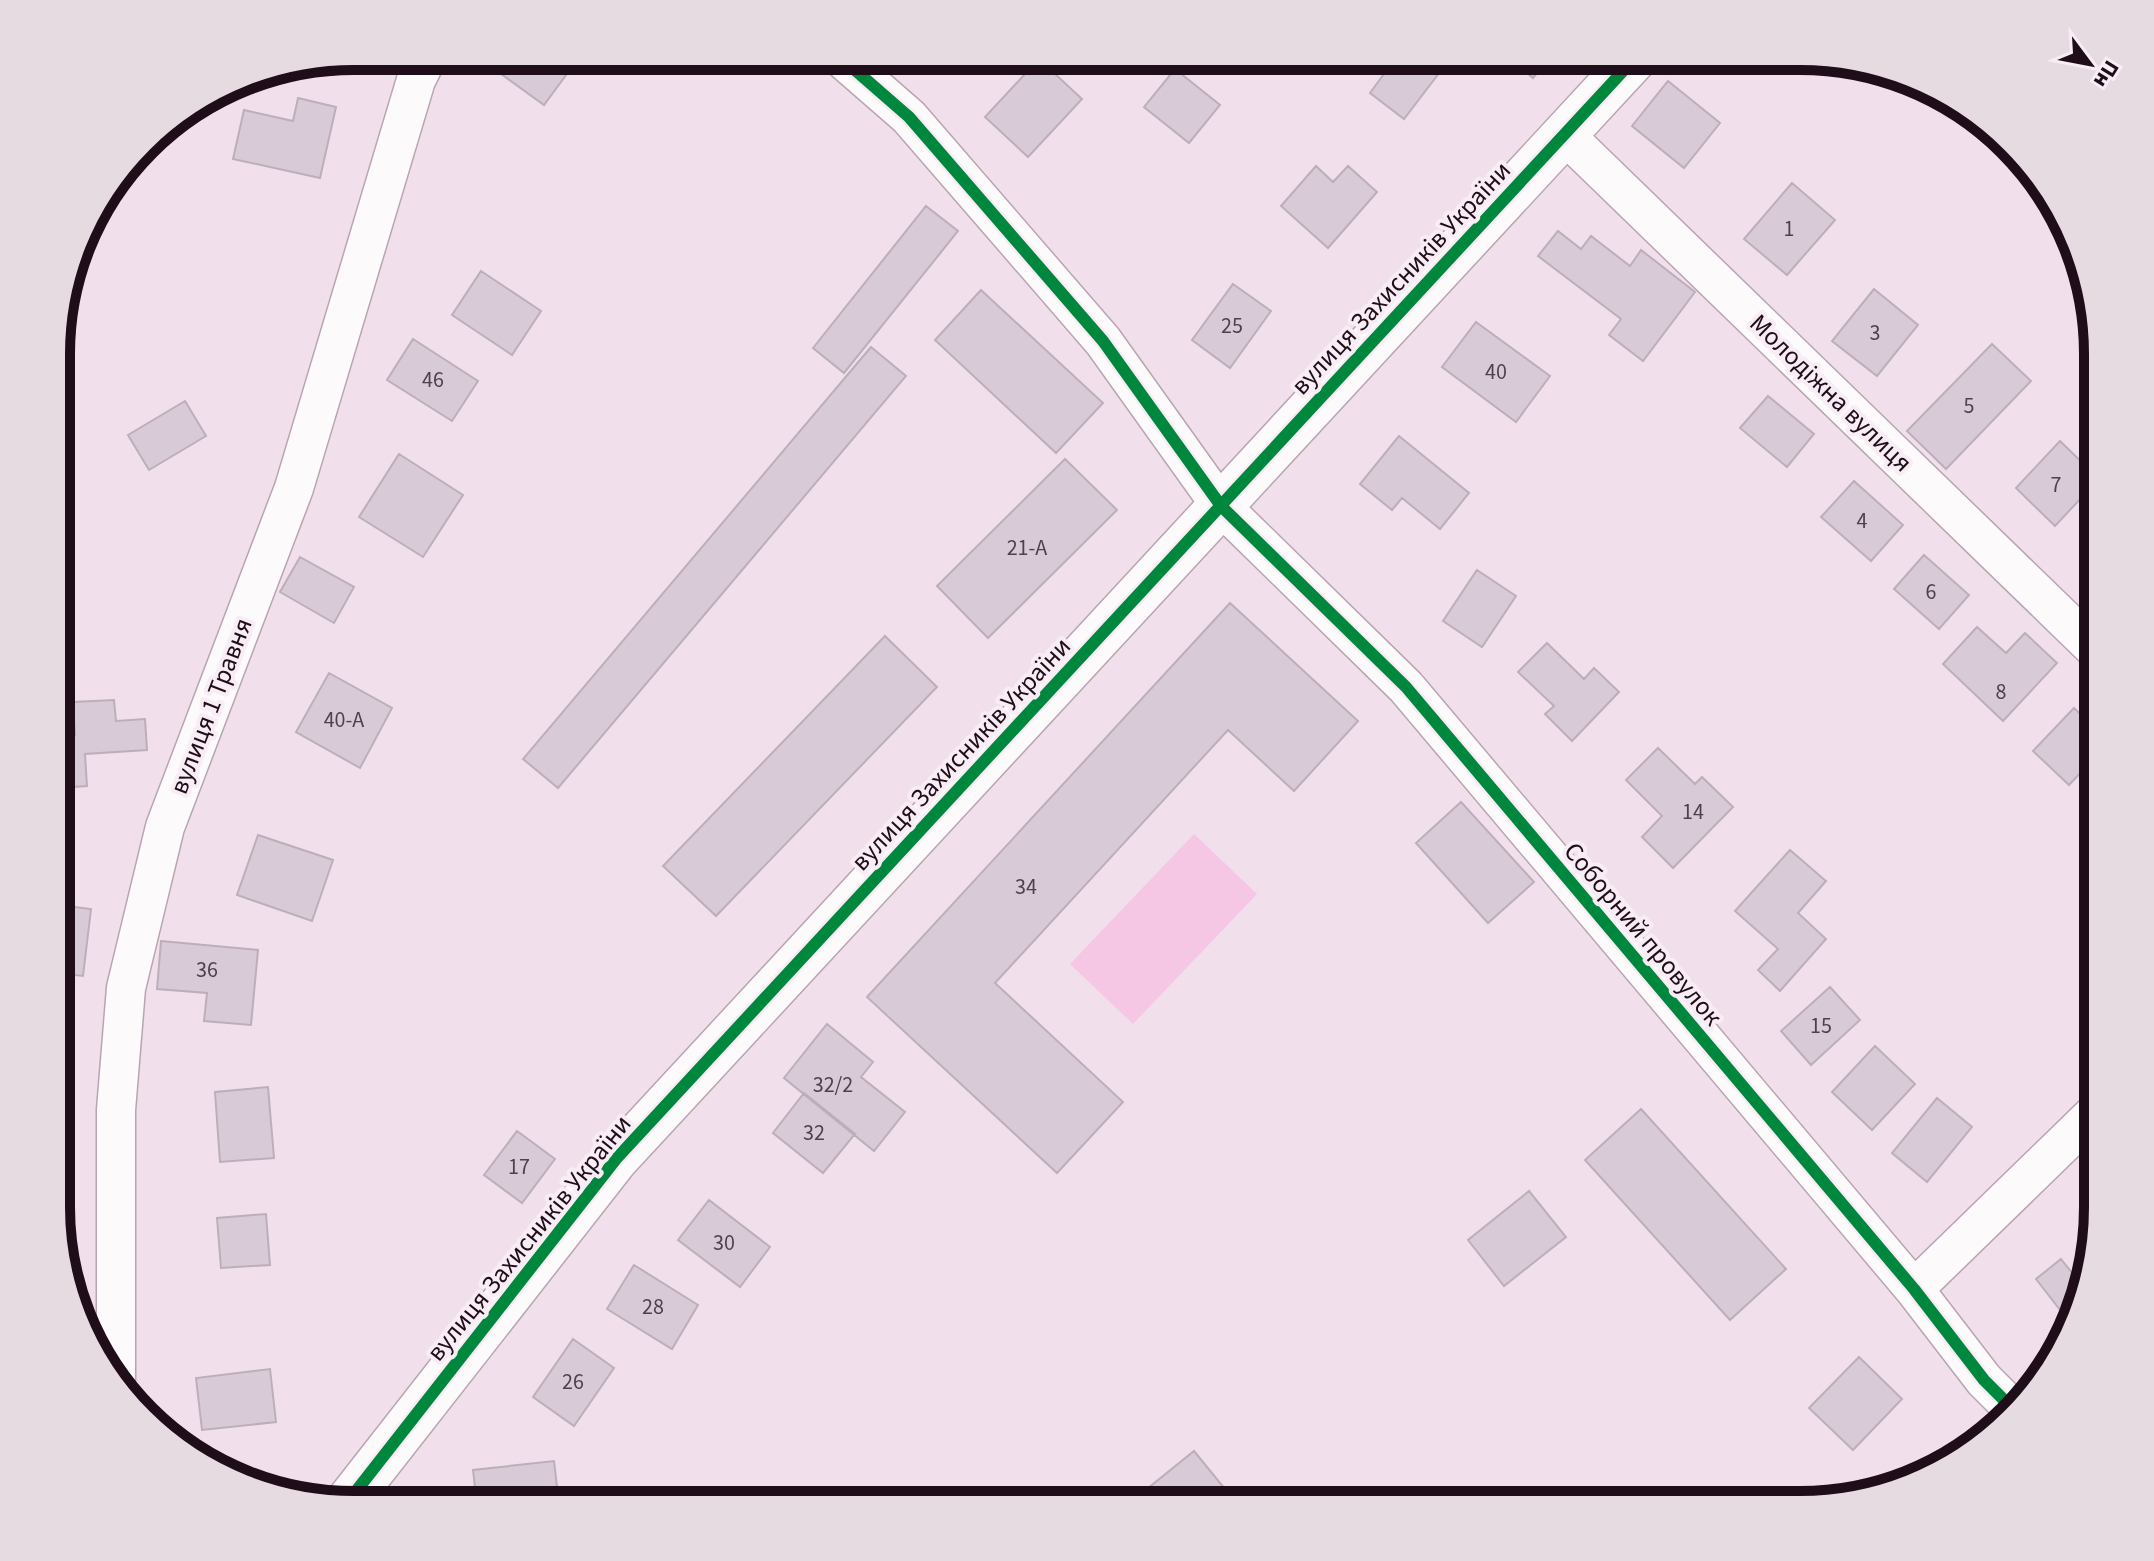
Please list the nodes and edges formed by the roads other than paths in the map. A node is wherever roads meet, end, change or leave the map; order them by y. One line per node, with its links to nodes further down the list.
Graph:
1 (421, 70): 9 (street, вулиця 1 Травня)
2 (855, 70): 5 (street, Соборний провулок)
3 (1624, 70): 4 (street, вулиця Захисників України)
4 (1564, 134): 5 (street, вулиця Захисників України); 6 (street, Молодіжна вулиця)
5 (1221, 506): 8 (street, Соборний провулок); 11 (street, вулиця Захисників України)
6 (2083, 638)
7 (2084, 1124): 8 (street)
8 (1914, 1289): 10 (street, Соборний провулок)
9 (116, 1362)
10 (2006, 1402)
11 (356, 1491)

